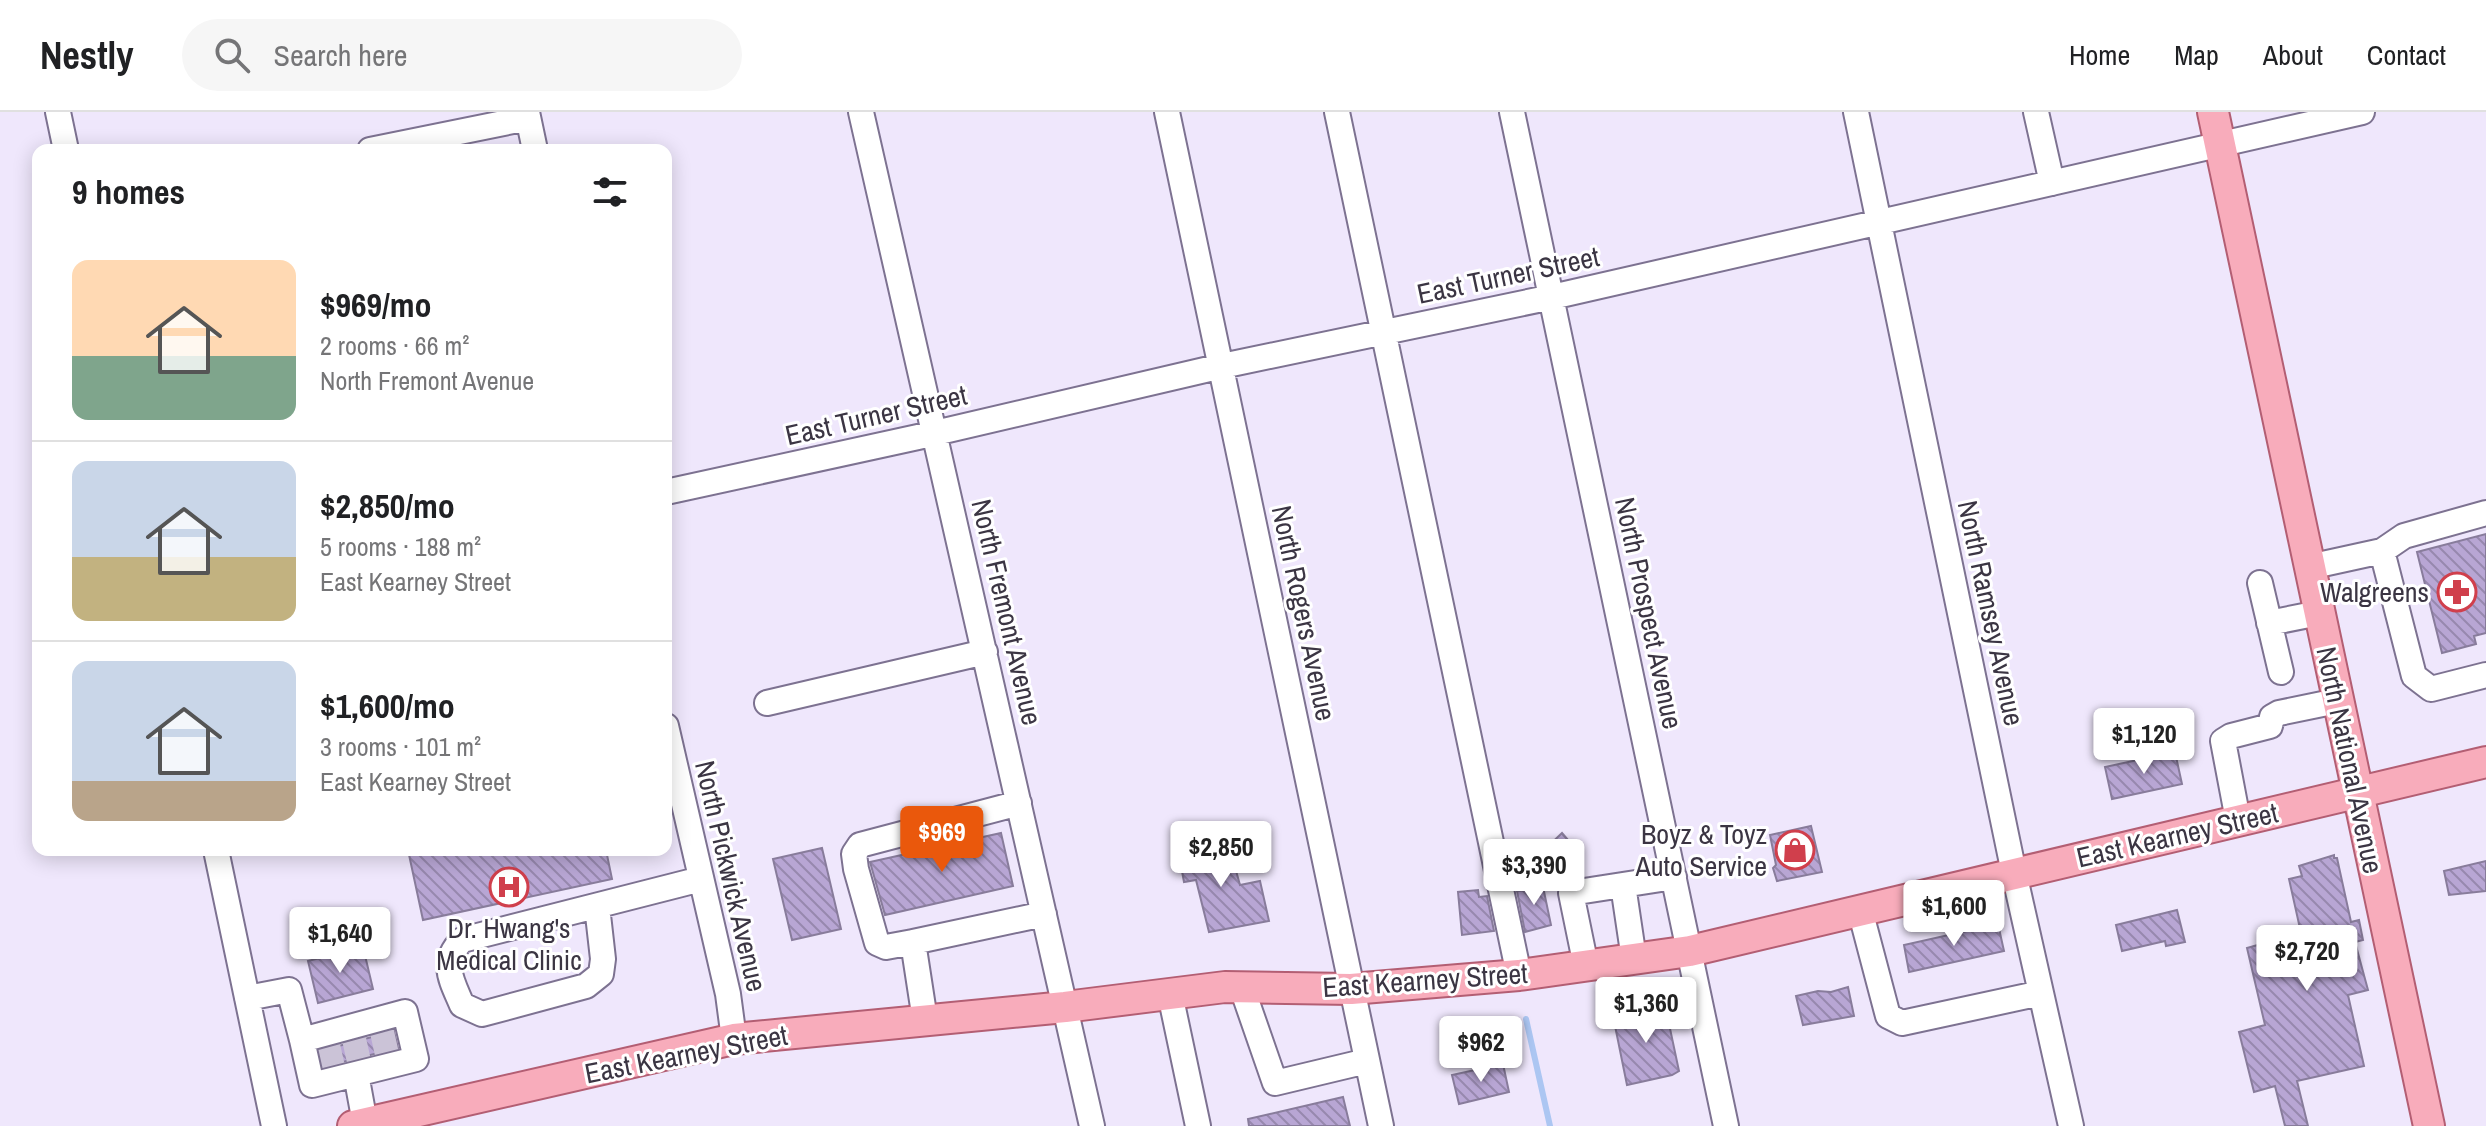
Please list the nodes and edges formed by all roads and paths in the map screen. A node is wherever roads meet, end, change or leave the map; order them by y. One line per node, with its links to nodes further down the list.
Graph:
1 (58, 112): 11 (street)
2 (861, 112): 20 (street, North Fremont Avenue)
3 (1167, 112): 19 (street, North Rogers Avenue)
4 (1337, 112): 18 (street)
5 (1512, 112): 17 (street, North Prospect Avenue)
6 (1856, 112): 16 (street, North Ramsey Avenue)
7 (2036, 112): 15 (street)
8 (2213, 112): 14 (main road, North National Avenue)
9 (2362, 112): 14 (street, East Turner Street)
10 (527, 115): 12 (street); 13 (street)
11 (65, 144)
12 (397, 144)
13 (534, 144)
14 (2220, 145): 15 (street, East Turner Street); 24 (main road, North National Avenue)
15 (2052, 183): 16 (street, East Turner Street)
16 (1879, 223): 17 (street, East Turner Street); 39 (street, North Ramsey Avenue)
17 (1552, 297): 18 (street, East Turner Street); 40 (street, North Prospect Avenue)
18 (1384, 333): 19 (street, East Turner Street); 50 (street)
19 (1222, 366): 20 (street, East Turner Street); 52 (street, North Rogers Avenue)
20 (935, 433): 21 (street, East Turner Street); 28 (street, North Fremont Avenue)
21 (672, 491)
22 (2486, 513): 23 (street)
23 (2382, 551): 24 (street); 30 (street)
24 (2309, 567): 26 (main road, North National Avenue)
25 (2260, 583): 27 (street)
26 (2319, 613): 27 (street); 31 (main road, North National Avenue)
27 (2269, 623): 29 (street)
28 (985, 652): 32 (street); 36 (street, North Fremont Avenue)
29 (2281, 672)
30 (2486, 675)
31 (2337, 701): 35 (main road, North National Avenue); 37 (street)
32 (767, 703)
33 (2486, 762): 35 (main road, East Kearney Street)
34 (672, 763): 41 (street, North Pickwick Avenue)
35 (2357, 793): 37 (main road, East Kearney Street); 70 (main road, North National Avenue)
36 (1019, 803): 45 (street, North Fremont Avenue); 46 (street)
37 (2238, 820): 39 (main road, East Kearney Street)
38 (217, 856): 55 (street)
39 (2014, 873): 44 (main road, East Kearney Street); 53 (street, North Ramsey Avenue)
40 (1674, 877): 42 (street); 47 (street, North Prospect Avenue)
41 (701, 879): 43 (street); 58 (street, North Pickwick Avenue)
42 (1623, 885): 48 (street); 49 (street)
43 (597, 906): 43 (street)
44 (1860, 910): 47 (main road, East Kearney Street); 53 (street)
45 (1044, 914): 46 (street); 56 (street, North Fremont Avenue)
46 (913, 942): 57 (street)
47 (1690, 951): 48 (main road, East Kearney Street); 68 (street, North Prospect Avenue)
48 (1634, 959): 49 (main road, East Kearney Street)
49 (1586, 966): 50 (main road, East Kearney Street)
50 (1519, 975): 52 (main road, East Kearney Street)
51 (1242, 988): 52 (main road, East Kearney Street); 54 (main road, East Kearney Street); 60 (street)
52 (1351, 989): 60 (street, North Rogers Avenue)
53 (2041, 993): 69 (street, North Ramsey Avenue)
54 (1170, 994): 56 (main road, East Kearney Street); 66 (street)
55 (247, 998): 59 (street); 61 (street)
56 (1065, 1007): 57 (main road, East Kearney Street); 65 (street, North Fremont Avenue)
57 (925, 1020): 58 (main road, East Kearney Street)
58 (734, 1039): 63 (main road, East Kearney Street)
59 (315, 1045): 61 (street); 62 (street); 62 (street)
60 (1367, 1061): 67 (street, North Rogers Avenue)
61 (262, 1069): 64 (street)
62 (350, 1073): 63 (street)
63 (359, 1124)
64 (274, 1126)
65 (1090, 1126)
66 (1198, 1126)
67 (1381, 1126)
68 (1726, 1126)
69 (2071, 1126)
70 (2429, 1126)

